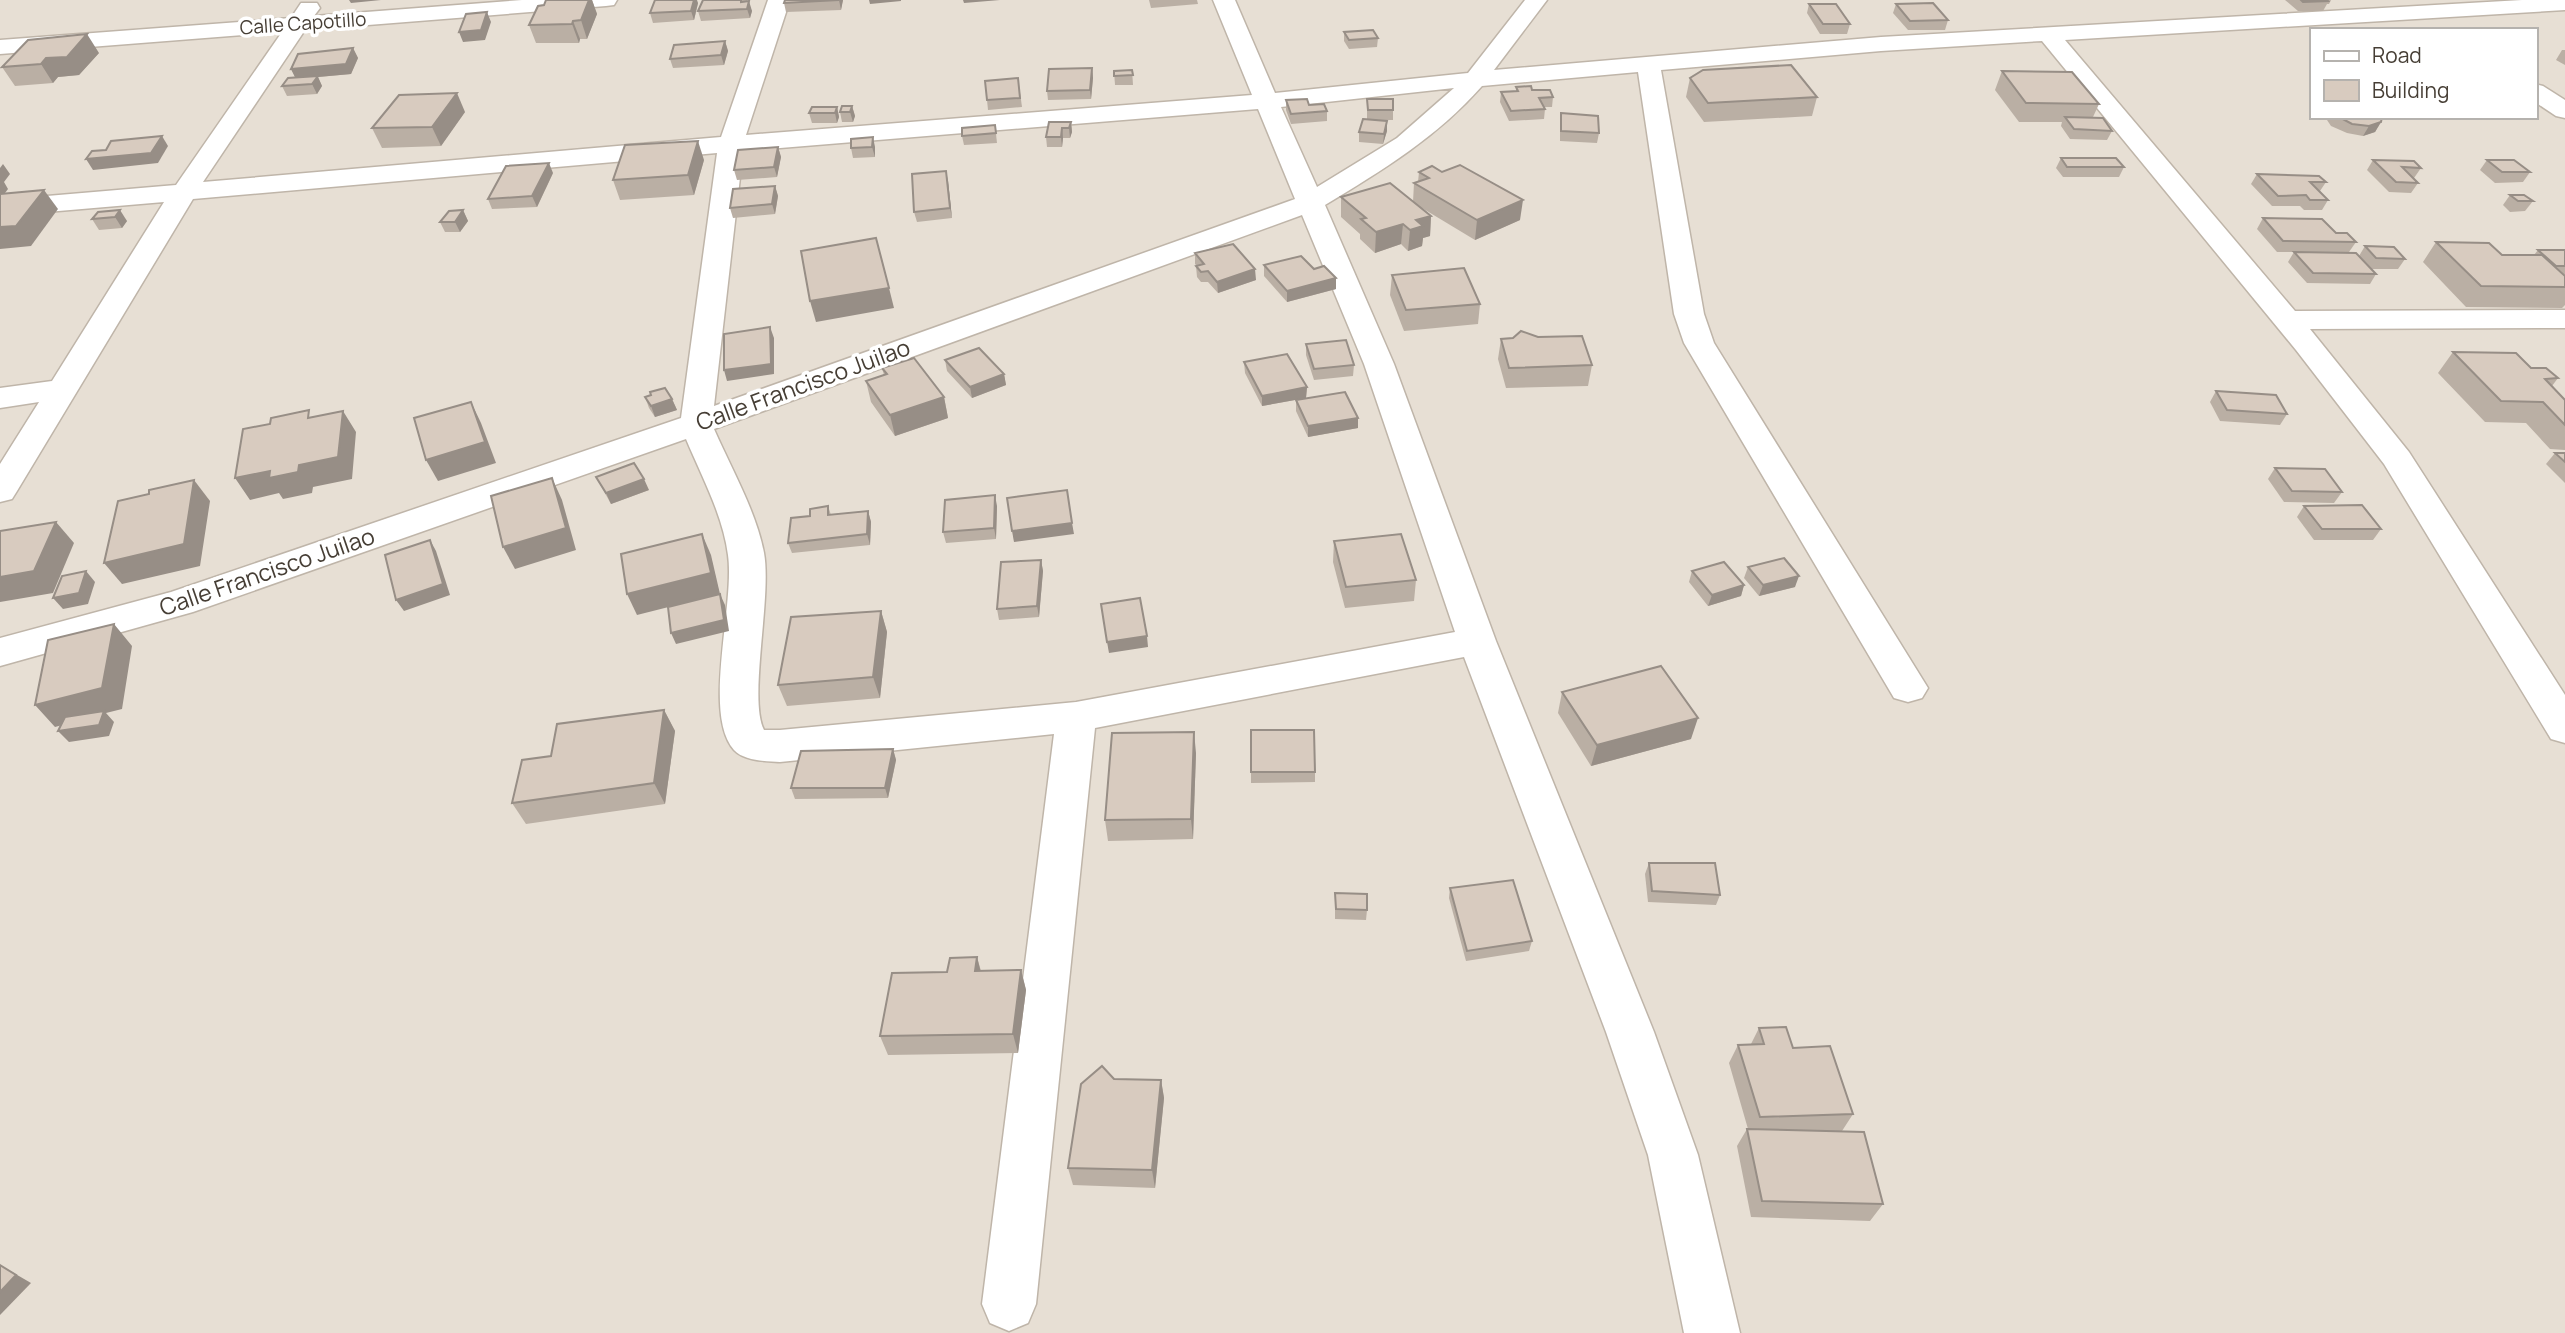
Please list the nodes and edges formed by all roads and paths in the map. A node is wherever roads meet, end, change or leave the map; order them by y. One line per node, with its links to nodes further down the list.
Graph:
1 (313, 0): 8 (street)
2 (606, 0): 8 (street, Calle Capotillo)
3 (779, 0): 17 (street)
4 (1224, 0): 15 (street)
5 (1536, 0): 13 (street, Calle Francisco Juilao)
6 (2565, 4): 7 (street)
7 (2422, 14): 9 (street); 10 (street)
8 (299, 24): 11 (street, Calle Capotillo); 18 (street)
9 (2443, 28)
10 (2049, 35): 12 (street); 22 (street)
11 (0, 47)
12 (1648, 64): 13 (street); 29 (street)
13 (1476, 79): 15 (street); 19 (street, Calle Francisco Juilao)
14 (2537, 92): 16 (street)
15 (1266, 101): 17 (street); 19 (street)
16 (2565, 111)
17 (731, 144): 18 (street); 25 (street)
18 (183, 193): 20 (street); 23 (street)
19 (1309, 203): 25 (street, Calle Francisco Juilao); 27 (street)
20 (0, 208)
21 (2565, 319): 22 (street)
22 (2287, 320): 31 (street)
23 (61, 389): 24 (street); 26 (street)
24 (0, 398)
25 (696, 424): 28 (street, Calle Francisco Juilao); 30 (street)
26 (0, 491)
27 (1477, 641): 30 (street); 33 (street)
28 (0, 652)
29 (1908, 688)
30 (1076, 717): 32 (street)
31 (2565, 727)
32 (1009, 1304)
33 (1712, 1333)

